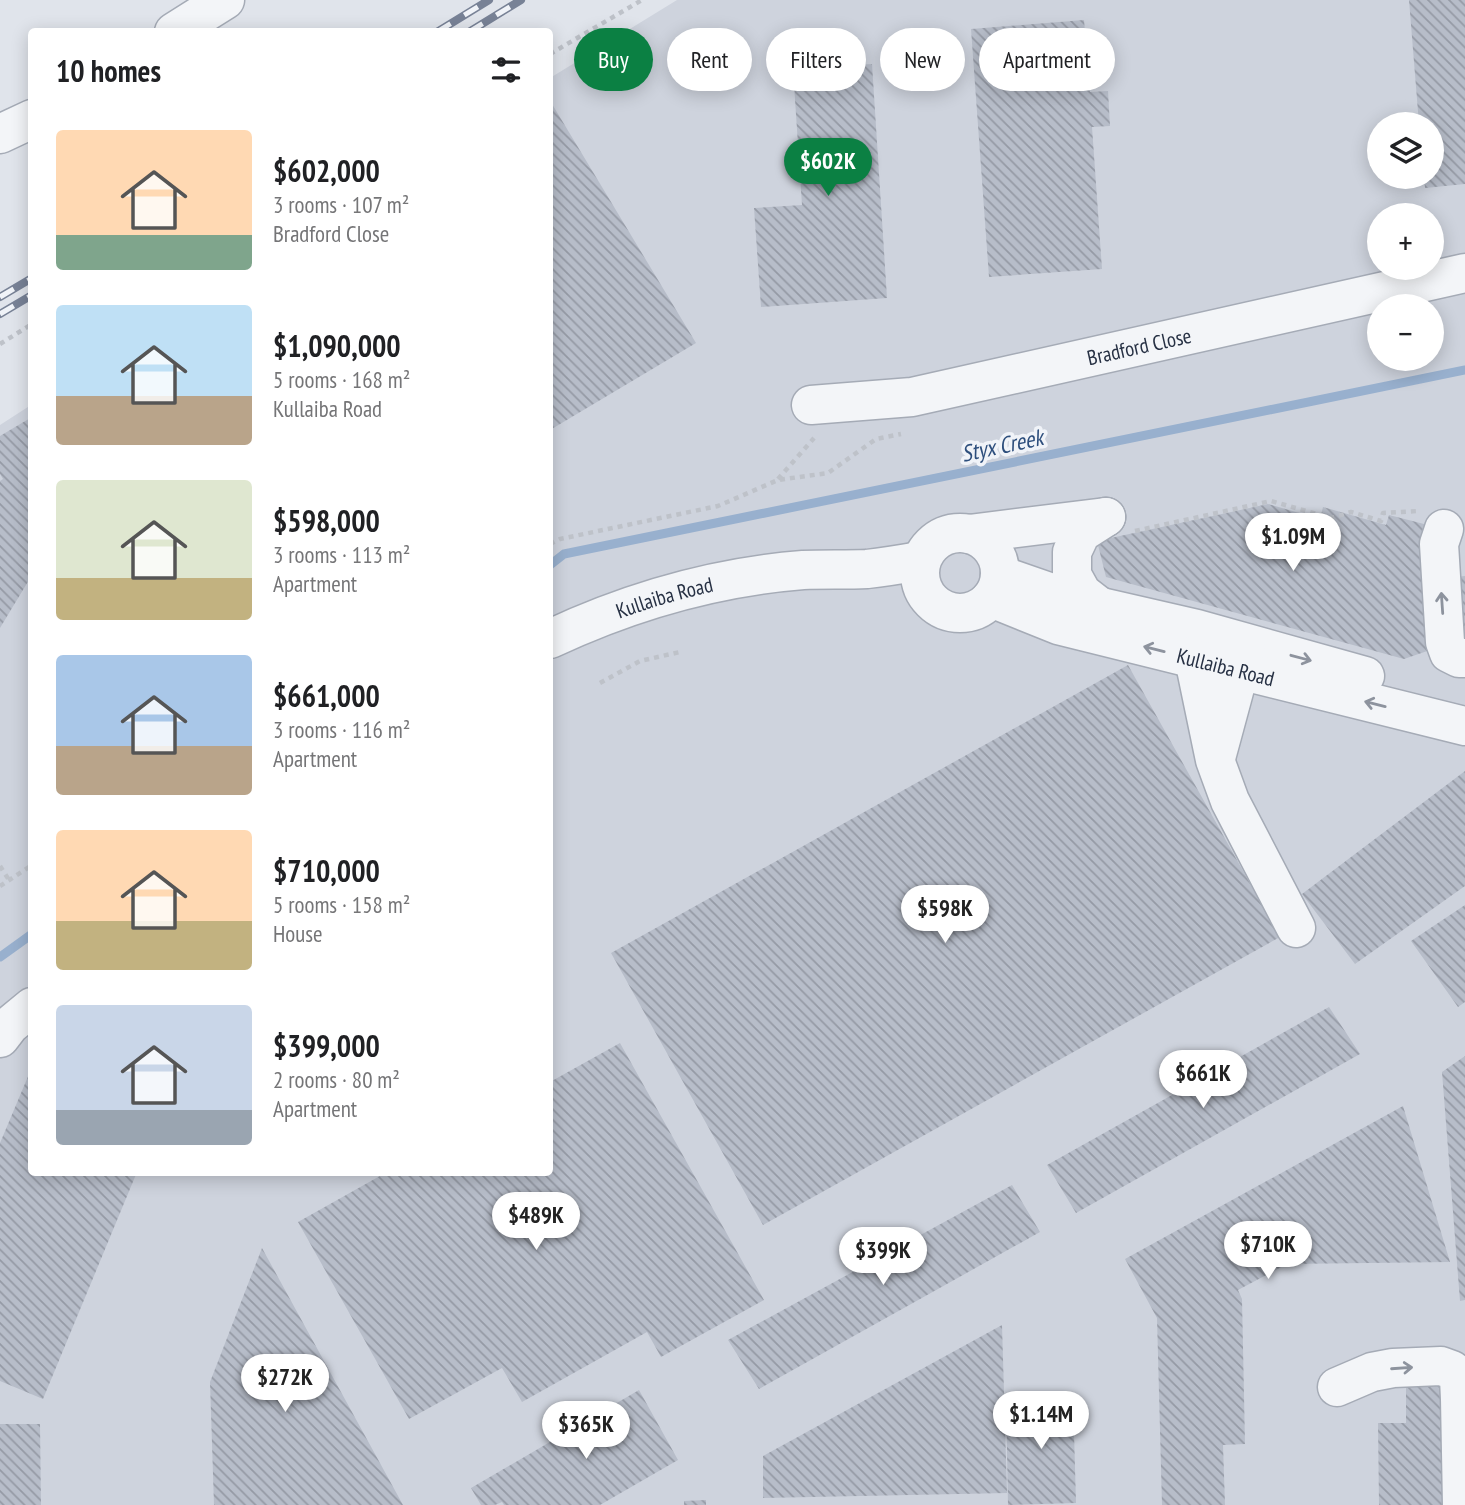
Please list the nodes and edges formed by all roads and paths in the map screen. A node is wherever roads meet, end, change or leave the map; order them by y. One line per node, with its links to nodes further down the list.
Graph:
1 (225, 0): 3 (street)
2 (642, 0): 4 (path)
3 (180, 28)
4 (553, 52)
5 (28, 121): 6 (street)
6 (0, 134)
7 (1465, 273): 10 (street, Bradford Close)
8 (28, 326): 9 (path)
9 (0, 344)
10 (811, 405)
11 (904, 433): 15 (path)
12 (1434, 520): 13 (path); 22 (street, one-way to 12)
13 (1114, 525): 14 (street); 17 (street); 18 (street)
14 (969, 534): 16 (street); 17 (street)
15 (553, 543)
16 (923, 577): 17 (street, Kullaiba Road); 19 (street, Kullaiba Road)
17 (997, 581): 18 (street, Kullaiba Road); 23 (street, Kullaiba Road, one-way to 17)
18 (1100, 607): 21 (street, Kullaiba Road)
19 (553, 638)
20 (680, 652): 24 (path)
21 (1243, 657): 23 (street, Kullaiba Road); 25 (street, Kullaiba Road, one-way to 25); 26 (street, Kullaiba Road, one-way to 21); 27 (street)
22 (1465, 658)
23 (1194, 659): 27 (street)
24 (600, 683)
25 (1465, 703)
26 (1465, 726)
27 (1215, 760): 32 (street)
28 (0, 866): 30 (path)
29 (28, 868): 30 (path)
30 (9, 880): 31 (path)
31 (0, 886)
32 (1296, 928)
33 (28, 1010): 34 (street)
34 (0, 1038)
35 (1337, 1387): 36 (street, one-way to 36)
36 (1462, 1505)

